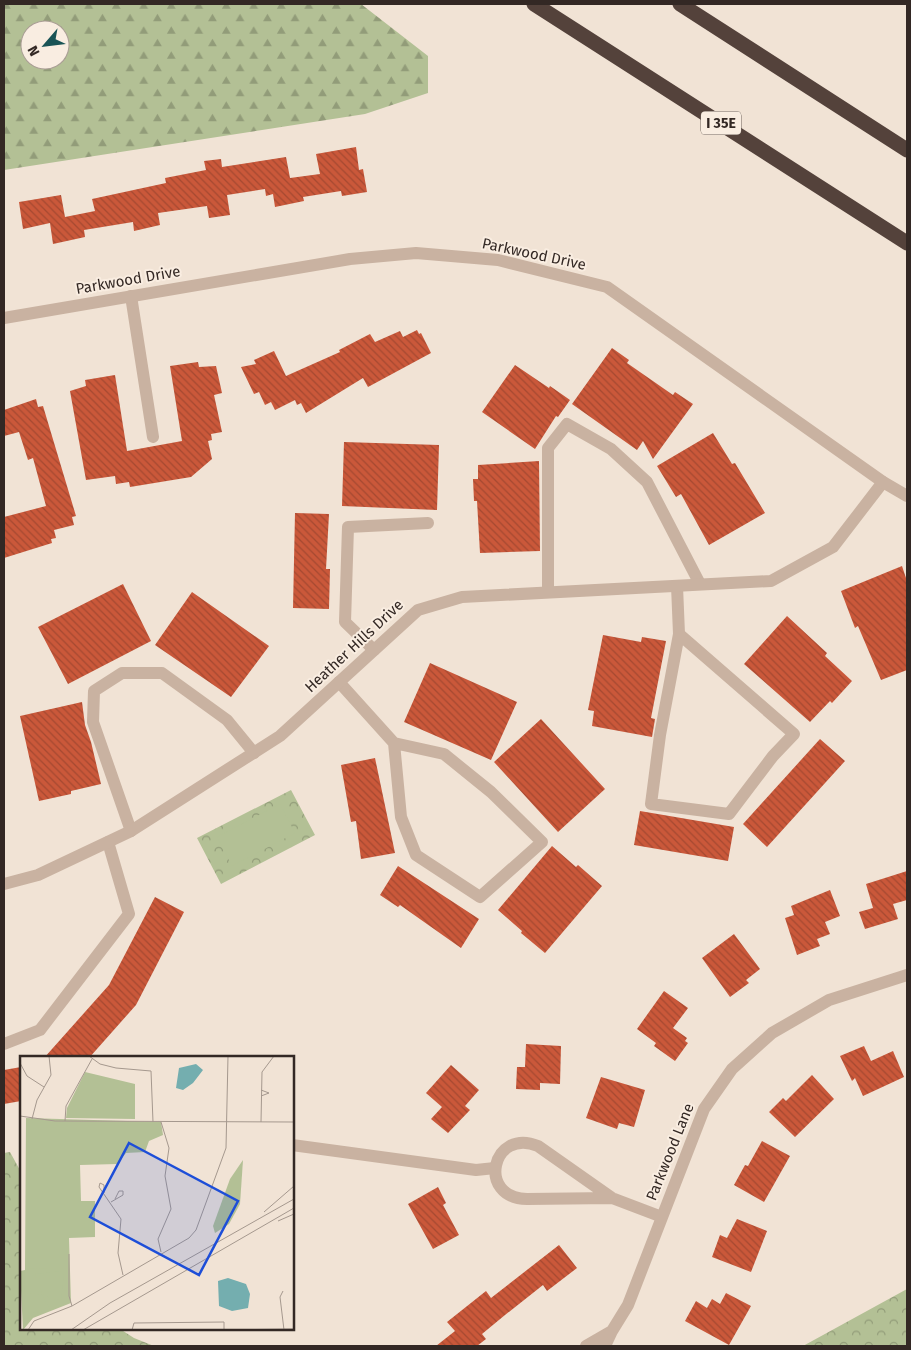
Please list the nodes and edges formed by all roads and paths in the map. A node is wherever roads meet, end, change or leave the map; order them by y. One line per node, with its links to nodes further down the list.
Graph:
1 (534, 4): 4 (highway, I 35E)
2 (680, 4): 3 (highway)
3 (907, 150)
4 (907, 243)
5 (131, 296): 6 (street, Parkwood Drive); 7 (street); 8 (street, Parkwood Drive)
6 (4, 318)
7 (153, 438)
8 (883, 482): 9 (street, Parkwood Drive); 11 (street, Heather Hills Drive)
9 (907, 496)
10 (428, 523): 15 (street)
11 (700, 584): 12 (street, Heather Hills Drive); 13 (street)
12 (677, 586): 13 (street, Heather Hills Drive); 14 (street)
13 (548, 592): 15 (street, Heather Hills Drive)
14 (679, 634): 14 (street)
15 (374, 650): 16 (street, Heather Hills Drive)
16 (339, 682): 17 (street); 18 (street, Heather Hills Drive)
17 (394, 743): 17 (street)
18 (254, 753): 19 (street, Heather Hills Drive); 19 (street)
19 (131, 831): 20 (street, Heather Hills Drive)
20 (108, 842): 21 (street, Heather Hills Drive); 23 (street)
21 (4, 884)
22 (907, 975): 27 (street, Parkwood Lane)
23 (4, 1044)
24 (294, 1145): 25 (street)
25 (495, 1168): 26 (street, Parkwood Lane); 26 (street, Parkwood Lane)
26 (612, 1198): 27 (street, Parkwood Lane)
27 (662, 1217): 28 (street, Parkwood Lane)
28 (612, 1331): 29 (street, Parkwood Lane); 30 (street, Parkwood Lane)
29 (586, 1346)
30 (605, 1346)

